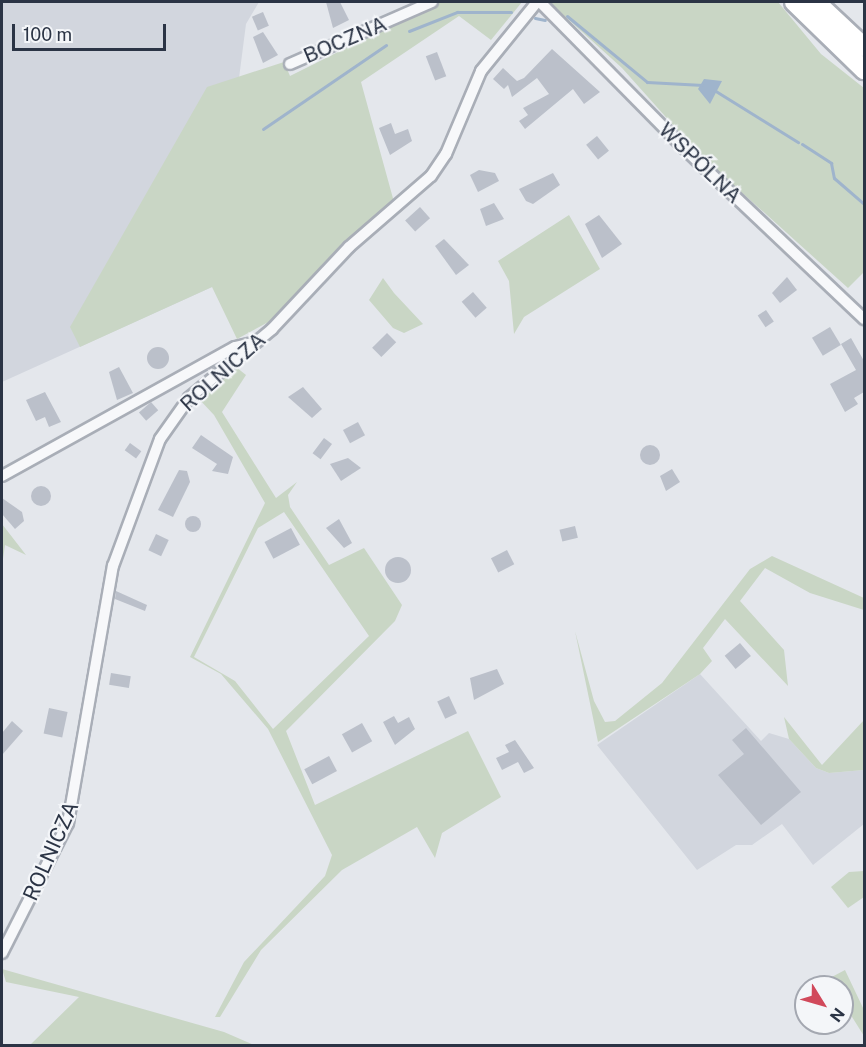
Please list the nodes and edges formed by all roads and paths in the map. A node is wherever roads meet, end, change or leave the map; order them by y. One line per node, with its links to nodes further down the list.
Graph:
1 (432, 2): 6 (street, BOCZNA)
2 (539, 2): 8 (street, WSPÓLNA); 9 (street, ROLNICZA)
3 (794, 2): 7 (main road)
4 (816, 2): 5 (main road)
5 (864, 47)
6 (290, 64)
7 (864, 70)
8 (864, 319)
9 (257, 342): 10 (street); 11 (street, ROLNICZA)
10 (2, 476)
11 (2, 953)

